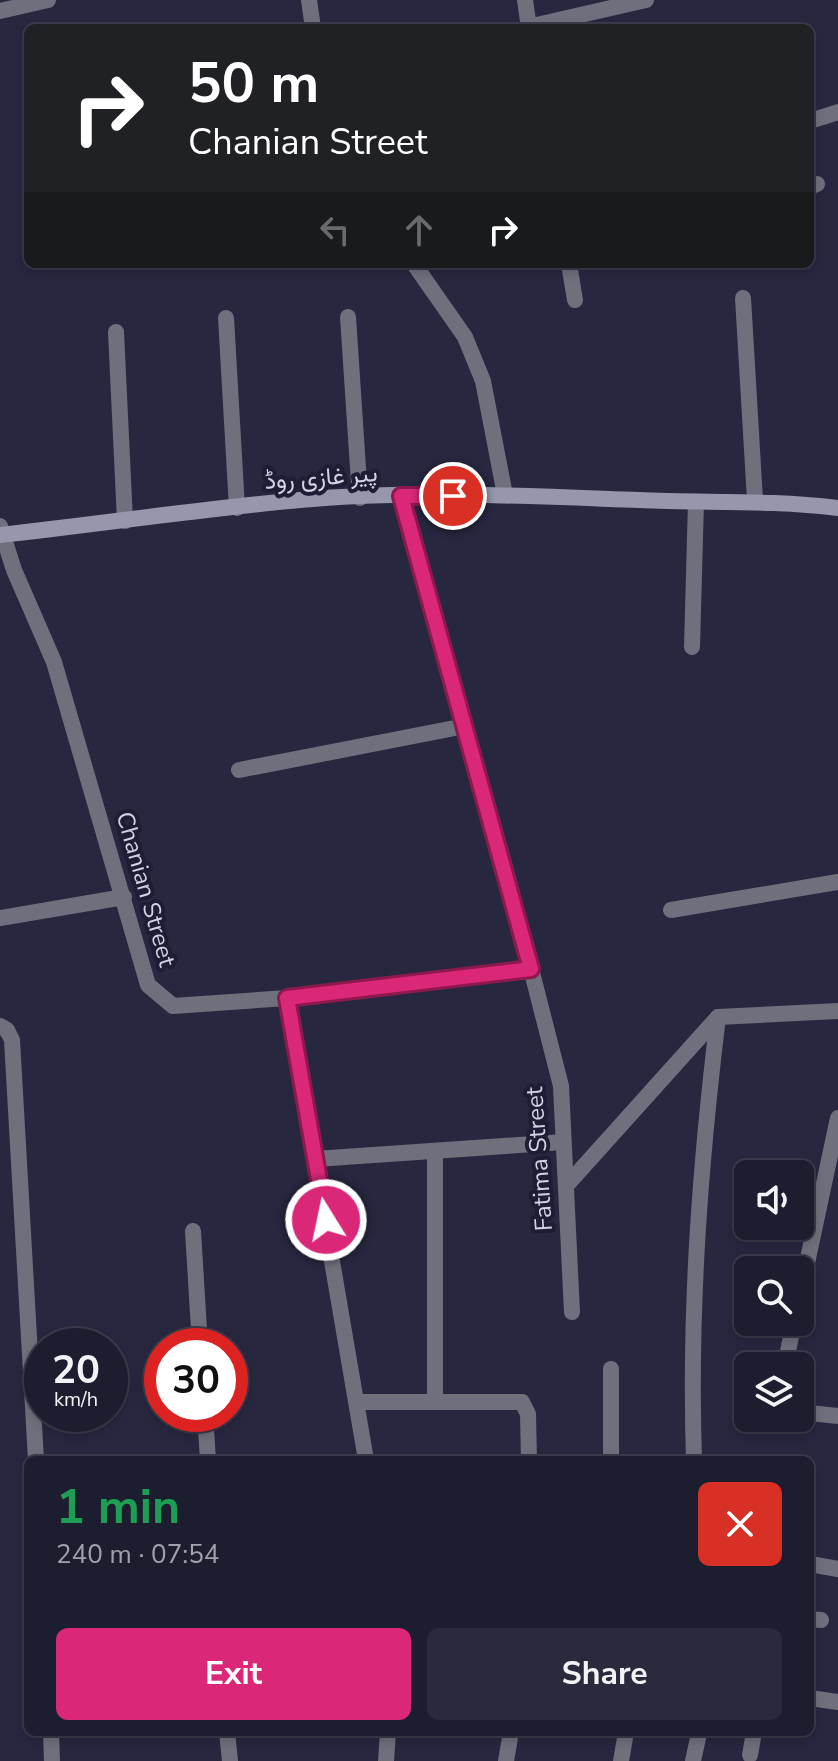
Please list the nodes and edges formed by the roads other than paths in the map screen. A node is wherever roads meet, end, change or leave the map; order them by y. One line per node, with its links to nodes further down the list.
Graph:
1 (48, 0): 5 (street)
2 (309, 0): 6 (street)
3 (525, 0): 7 (street)
4 (646, 0): 8 (street)
5 (0, 11)
6 (312, 24)
7 (528, 24)
8 (541, 24)
9 (838, 112): 10 (street)
10 (814, 120)
11 (417, 268): 18 (street)
12 (570, 268): 14 (street)
13 (743, 298): 21 (street)
14 (575, 300)
15 (348, 317): 20 (street)
16 (226, 318): 23 (street)
17 (116, 332): 25 (street)
18 (505, 495): 19 (street, پیر غازی روڈ); 22 (street, پیر غازی روڈ)
19 (401, 496): 20 (street, پیر غازی روڈ); 28 (street, Fatima Street)
20 (360, 498): 23 (street, پیر غازی روڈ)
21 (755, 500): 22 (street, پیر غازی روڈ); 24 (street, پیر غازی روڈ)
22 (696, 502): 27 (street)
23 (237, 508): 25 (street, پیر غازی روڈ)
24 (838, 508)
25 (125, 521): 26 (street, پیر غازی روڈ)
26 (1, 532): 31 (street, Chanian Street)
27 (692, 647)
28 (465, 726): 29 (street); 34 (street, Fatima Street)
29 (239, 770)
30 (838, 882): 32 (street)
31 (124, 897): 33 (street); 35 (street, Chanian Street)
32 (671, 910)
33 (0, 918)
34 (531, 969): 35 (street, Chanian Street); 40 (street, Fatima Street)
35 (287, 998): 42 (street)
36 (838, 1011): 37 (street)
37 (718, 1017): 43 (street); 59 (street)
38 (0, 1026): 54 (street)
39 (838, 1118): 45 (street)
40 (563, 1142): 41 (street); 43 (street, Fatima Street)
41 (435, 1151): 42 (street); 50 (street)
42 (315, 1159): 49 (street)
43 (566, 1186): 46 (street, Fatima Street)
44 (193, 1231): 47 (street)
45 (809, 1256)
46 (572, 1312)
47 (199, 1328)
48 (611, 1369): 58 (street)
49 (358, 1402): 50 (street); 56 (street)
50 (435, 1402): 57 (street)
51 (814, 1413): 52 (street)
52 (838, 1416)
53 (206, 1432): 55 (street)
54 (36, 1456)
55 (208, 1456)
56 (365, 1456)
57 (529, 1456)
58 (611, 1456)
59 (694, 1456)
60 (814, 1565): 61 (street)
61 (838, 1569)
62 (814, 1699): 63 (street)
63 (838, 1702)
64 (51, 1736): 72 (street)
65 (227, 1736): 73 (street)
66 (388, 1736): 74 (street)
67 (510, 1736): 75 (street)
68 (625, 1736): 76 (street)
69 (753, 1736): 71 (street)
70 (698, 1738): 77 (street)
71 (750, 1755)
72 (52, 1761)
73 (230, 1761)
74 (386, 1761)
75 (506, 1761)
76 (621, 1761)
77 (693, 1761)

